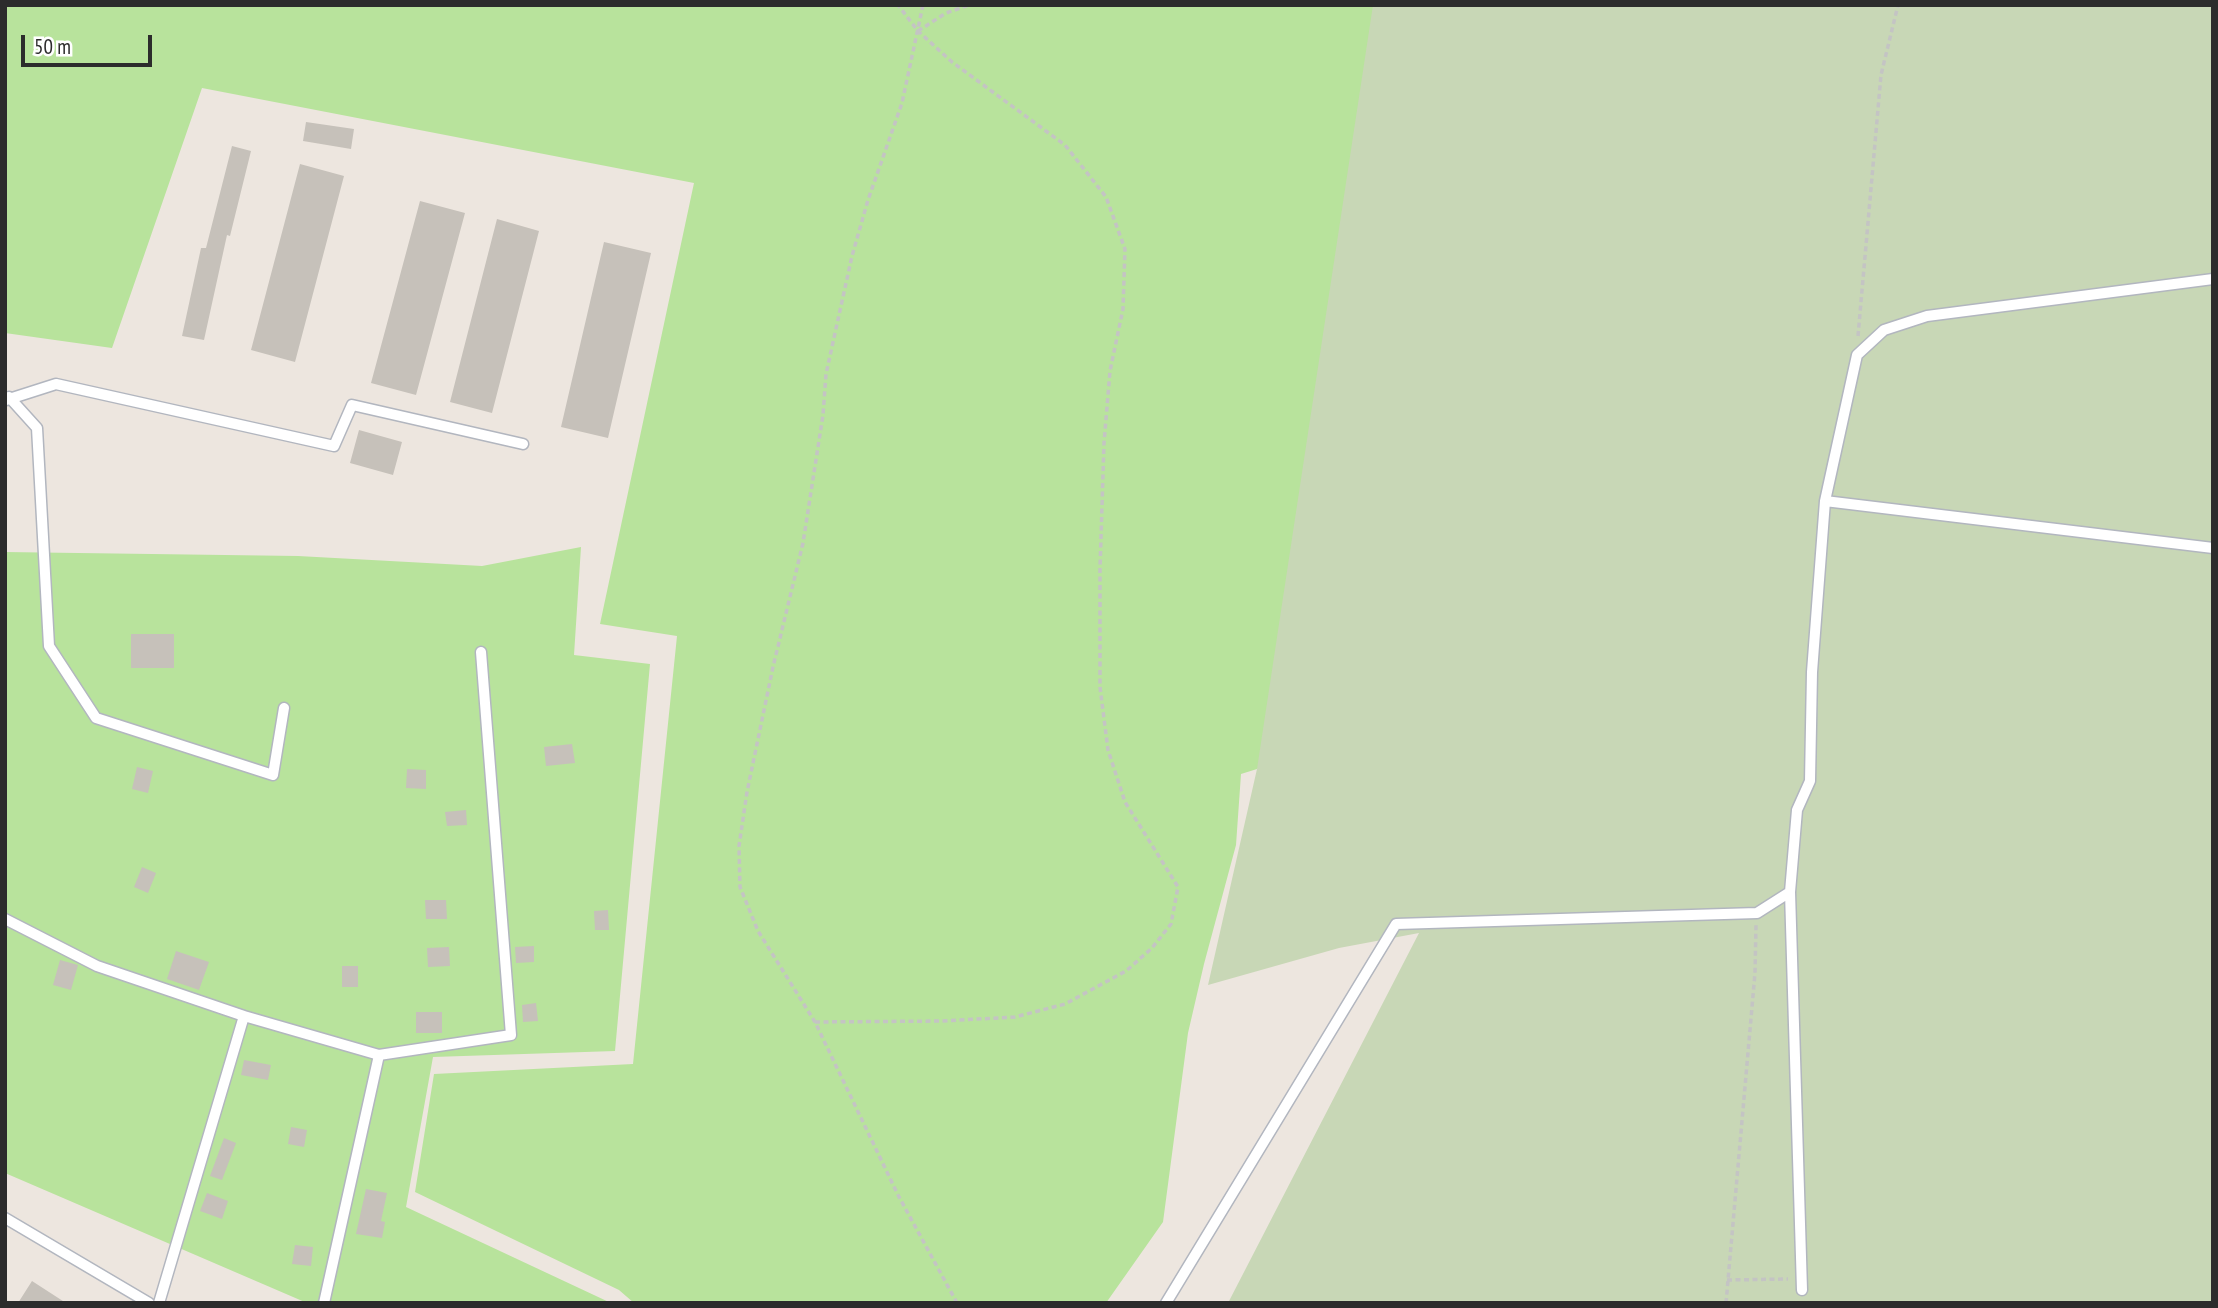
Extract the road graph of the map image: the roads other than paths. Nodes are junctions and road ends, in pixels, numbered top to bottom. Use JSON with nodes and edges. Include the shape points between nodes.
{"nodes":[{"id":1,"x":2213,"y":279,"type":"edge"},
{"id":2,"x":7,"y":399,"type":"edge"},
{"id":3,"x":523,"y":444,"type":"dead end"},
{"id":4,"x":1825,"y":501,"type":"junction"},
{"id":5,"x":2213,"y":548,"type":"edge"},
{"id":6,"x":481,"y":652,"type":"dead end"},
{"id":7,"x":284,"y":708,"type":"dead end"},
{"id":8,"x":1790,"y":892,"type":"junction"},
{"id":9,"x":5,"y":919,"type":"edge"},
{"id":10,"x":244,"y":1016,"type":"junction"},
{"id":11,"x":379,"y":1055,"type":"junction"},
{"id":12,"x":5,"y":1218,"type":"edge"},
{"id":13,"x":1802,"y":1290,"type":"dead end"},
{"id":14,"x":149,"y":1303,"type":"edge"},
{"id":15,"x":159,"y":1303,"type":"edge"},
{"id":16,"x":324,"y":1303,"type":"edge"},
{"id":17,"x":1166,"y":1303,"type":"edge"}],
"edges":[{"from":1,"to":4,"type":"lane","via":[[1927,316],[1884,330],[1857,355]]},
{"from":2,"to":3,"type":"lane","via":[[56,384],[334,446],[352,405]]},
{"from":2,"to":7,"type":"lane","via":[[37,428],[49,646],[96,719],[273,775]]},
{"from":4,"to":5,"type":"lane"},
{"from":4,"to":8,"type":"lane","via":[[1812,672],[1810,781],[1797,810]]},
{"from":6,"to":11,"type":"lane","via":[[511,1035]]},
{"from":8,"to":13,"type":"lane"},
{"from":8,"to":17,"type":"lane","via":[[1757,913],[1396,924]]},
{"from":9,"to":10,"type":"lane","via":[[97,966]]},
{"from":10,"to":11,"type":"lane"},
{"from":10,"to":15,"type":"lane"},
{"from":11,"to":16,"type":"lane"},
{"from":12,"to":14,"type":"lane"}]}
